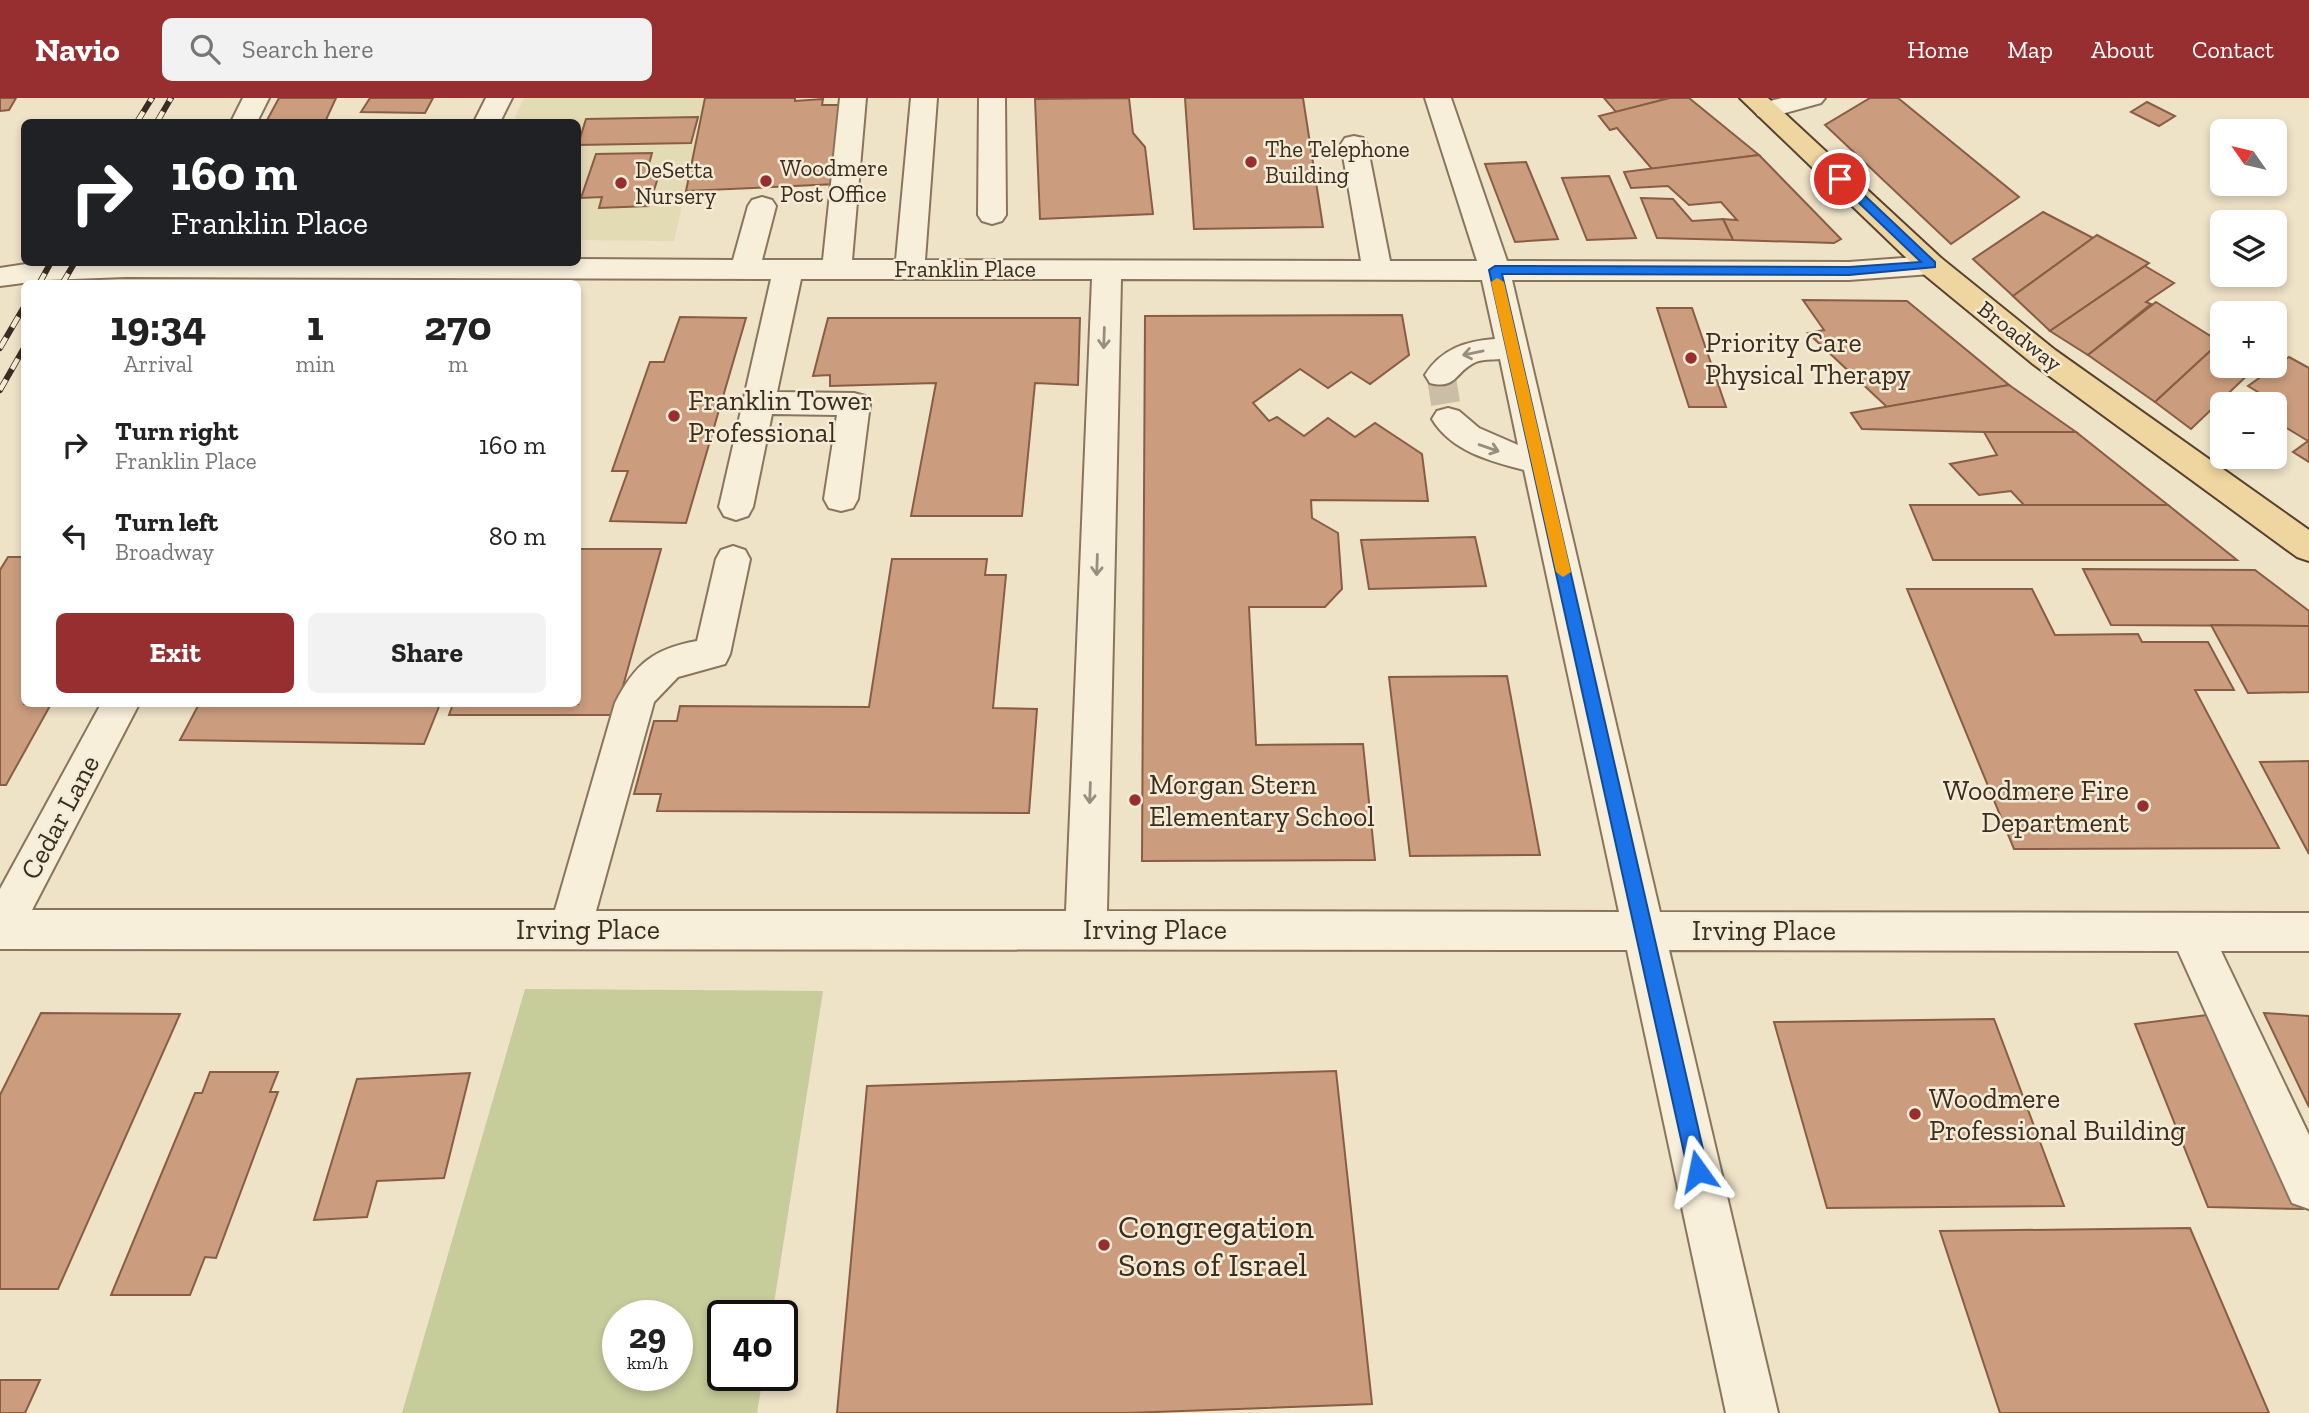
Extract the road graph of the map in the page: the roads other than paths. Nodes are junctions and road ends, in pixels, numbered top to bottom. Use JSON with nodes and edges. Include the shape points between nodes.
{"nodes":[{"id":1,"x":256,"y":98,"type":"edge"},
{"id":2,"x":499,"y":98,"type":"edge"},
{"id":3,"x":853,"y":98,"type":"edge"},
{"id":4,"x":924,"y":98,"type":"edge"},
{"id":5,"x":992,"y":98,"type":"edge"},
{"id":6,"x":1438,"y":98,"type":"edge"},
{"id":7,"x":1812,"y":98,"type":"edge"},
{"id":8,"x":1760,"y":104,"type":"edge"},
{"id":9,"x":246,"y":119,"type":"edge"},
{"id":10,"x":488,"y":119,"type":"edge"},
{"id":11,"x":1354,"y":145,"type":"dead end"},
{"id":12,"x":762,"y":206,"type":"dead end"},
{"id":13,"x":992,"y":215,"type":"dead end"},
{"id":14,"x":1931,"y":265,"type":"junction"},
{"id":15,"x":151,"y":266,"type":"edge"},
{"id":16,"x":188,"y":266,"type":"edge"},
{"id":17,"x":414,"y":266,"type":"edge"},
{"id":18,"x":502,"y":266,"type":"edge"},
{"id":19,"x":745,"y":269,"type":"junction"},
{"id":20,"x":788,"y":269,"type":"junction"},
{"id":21,"x":837,"y":269,"type":"junction"},
{"id":22,"x":910,"y":269,"type":"junction"},
{"id":23,"x":1107,"y":270,"type":"junction"},
{"id":24,"x":1377,"y":270,"type":"junction"},
{"id":25,"x":1495,"y":270,"type":"junction"},
{"id":26,"x":348,"y":276,"type":"edge"},
{"id":27,"x":3,"y":282,"type":"edge"},
{"id":28,"x":1512,"y":348,"type":"junction"},
{"id":29,"x":1441,"y":375,"type":"dead end"},
{"id":30,"x":758,"y":403,"type":"junction"},
{"id":31,"x":1448,"y":419,"type":"tunnel mouth"},
{"id":32,"x":1539,"y":463,"type":"junction"},
{"id":33,"x":841,"y":499,"type":"dead end"},
{"id":34,"x":736,"y":507,"type":"dead end"},
{"id":35,"x":2309,"y":548,"type":"edge"},
{"id":36,"x":733,"y":559,"type":"dead end"},
{"id":37,"x":118,"y":707,"type":"edge"},
{"id":38,"x":0,"y":929,"type":"edge"},
{"id":39,"x":570,"y":929,"type":"junction"},
{"id":40,"x":1086,"y":929,"type":"junction"},
{"id":41,"x":1644,"y":930,"type":"junction"},
{"id":42,"x":2190,"y":932,"type":"junction"},
{"id":43,"x":2309,"y":932,"type":"edge"},
{"id":44,"x":2309,"y":1186,"type":"edge"},
{"id":45,"x":1752,"y":1413,"type":"edge"}],
"edges":[{"from":1,"to":9,"type":"street"},
{"from":2,"to":10,"type":"street"},
{"from":3,"to":21,"type":"street"},
{"from":4,"to":22,"type":"street"},
{"from":5,"to":13,"type":"street"},
{"from":6,"to":25,"type":"street"},
{"from":7,"to":8,"type":"street"},
{"from":8,"to":14,"type":"main road","name":"Broadway"},
{"from":11,"to":24,"type":"street"},
{"from":12,"to":19,"type":"street"},
{"from":14,"to":25,"type":"street","name":"Franklin Place","via":[[1849,271]]},
{"from":14,"to":35,"type":"main road","name":"Broadway","via":[[2044,357]]},
{"from":15,"to":27,"type":"street","name":"Franklin Place","via":[[46,271]]},
{"from":16,"to":26,"type":"street","name":"Franklin Place"},
{"from":17,"to":26,"type":"street","name":"Franklin Place"},
{"from":18,"to":19,"type":"street","name":"Franklin Place"},
{"from":19,"to":20,"type":"street","name":"Franklin Place"},
{"from":20,"to":21,"type":"street","name":"Franklin Place"},
{"from":20,"to":30,"type":"street"},
{"from":21,"to":22,"type":"street","name":"Franklin Place"},
{"from":22,"to":23,"type":"street","name":"Franklin Place"},
{"from":23,"to":24,"type":"street","name":"Franklin Place"},
{"from":23,"to":40,"type":"street","one_way":true},
{"from":24,"to":25,"type":"street","name":"Franklin Place"},
{"from":25,"to":28,"type":"street"},
{"from":28,"to":29,"type":"street","one_way":true,"via":[[1468,353],[1454,359]]},
{"from":28,"to":32,"type":"street"},
{"from":30,"to":33,"type":"street","via":[[853,404]]},
{"from":30,"to":34,"type":"street"},
{"from":31,"to":32,"type":"street","one_way":true,"via":[[1461,435],[1482,446]]},
{"from":32,"to":41,"type":"street"},
{"from":36,"to":39,"type":"street","via":[[712,654],[666,664],[642,685],[634,703]]},
{"from":37,"to":38,"type":"street","name":"Cedar Lane"},
{"from":38,"to":39,"type":"street","name":"Irving Place"},
{"from":39,"to":40,"type":"street","name":"Irving Place"},
{"from":40,"to":41,"type":"street","name":"Irving Place"},
{"from":41,"to":42,"type":"street","name":"Irving Place"},
{"from":41,"to":45,"type":"street"},
{"from":42,"to":43,"type":"street","name":"Irving Place"},
{"from":42,"to":44,"type":"street"}]}
